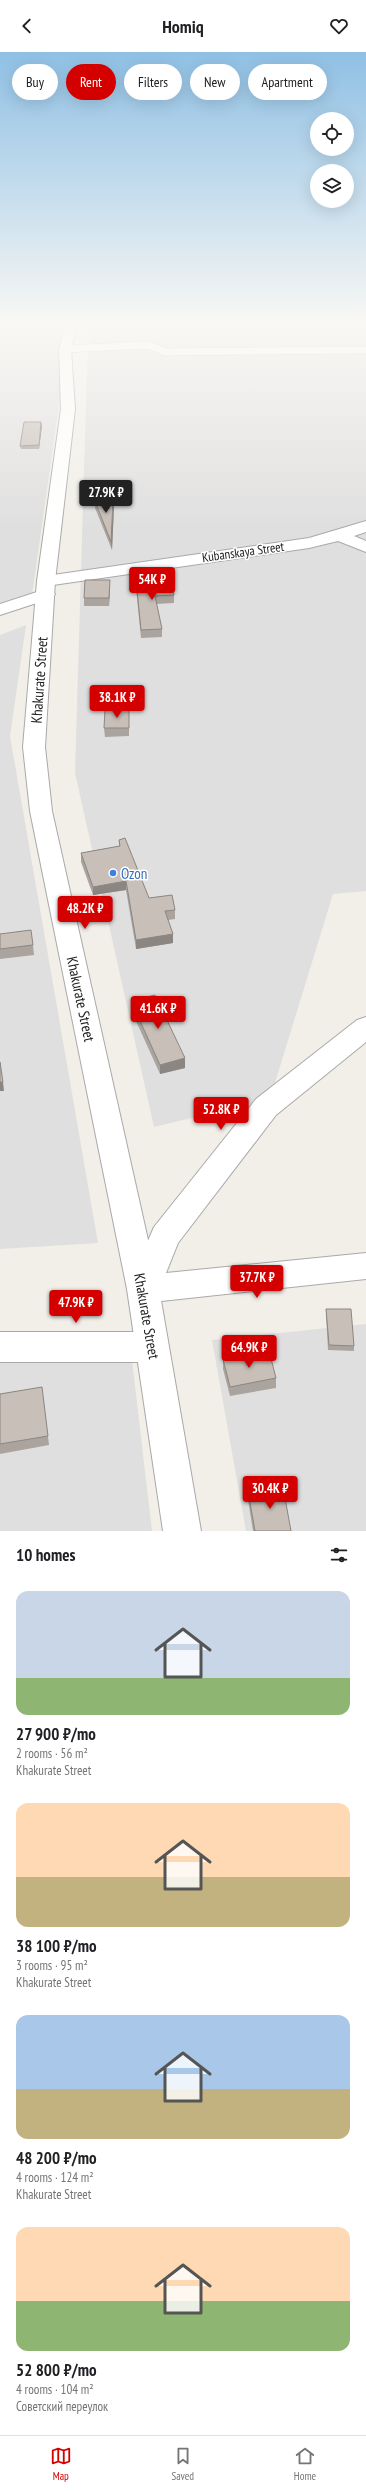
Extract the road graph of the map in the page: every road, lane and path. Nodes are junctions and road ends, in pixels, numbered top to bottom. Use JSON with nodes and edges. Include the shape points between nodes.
{"nodes":[{"id":1,"x":67,"y":390,"type":"edge"},
{"id":2,"x":366,"y":526,"type":"edge"},
{"id":3,"x":339,"y":536,"type":"junction"},
{"id":4,"x":366,"y":547,"type":"edge"},
{"id":5,"x":46,"y":588,"type":"junction"},
{"id":6,"x":0,"y":610,"type":"edge"},
{"id":7,"x":366,"y":1027,"type":"edge"},
{"id":8,"x":366,"y":1266,"type":"edge"},
{"id":9,"x":144,"y":1289,"type":"junction"},
{"id":10,"x":0,"y":1347,"type":"edge"},
{"id":11,"x":152,"y":1347,"type":"junction"},
{"id":12,"x":182,"y":1531,"type":"edge"}],
"edges":[{"from":1,"to":5,"type":"street","name":"Khakurate Street","via":[[68,409]]},
{"from":2,"to":3,"type":"street","name":"Kubanskaya Street"},
{"from":3,"to":4,"type":"street"},
{"from":3,"to":5,"type":"street","name":"Kubanskaya Street"},
{"from":5,"to":6,"type":"street","name":"Kubanskaya Street"},
{"from":5,"to":9,"type":"street","name":"Khakurate Street","via":[[34,747],[41,812]]},
{"from":7,"to":9,"type":"street","via":[[266,1107],[165,1236]]},
{"from":8,"to":9,"type":"street"},
{"from":9,"to":11,"type":"street","name":"Khakurate Street"},
{"from":10,"to":11,"type":"street"},
{"from":11,"to":12,"type":"street","name":"Khakurate Street"}]}
